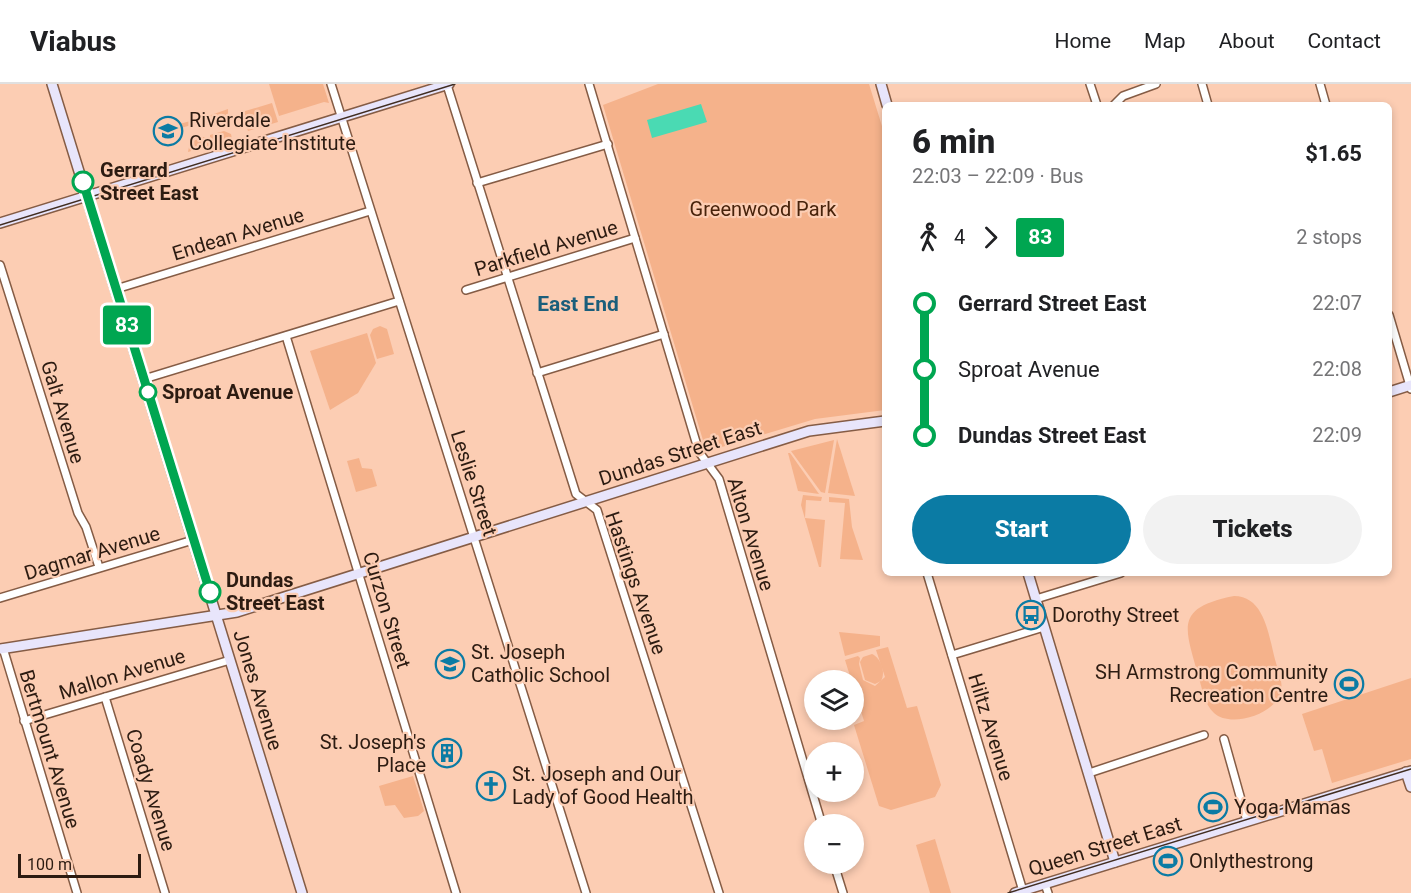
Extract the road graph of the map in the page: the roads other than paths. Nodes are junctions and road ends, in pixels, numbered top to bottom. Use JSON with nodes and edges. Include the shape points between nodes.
{"nodes":[{"id":1,"x":52,"y":84,"type":"edge"},
{"id":2,"x":331,"y":84,"type":"edge"},
{"id":3,"x":448,"y":84,"type":"edge"},
{"id":4,"x":589,"y":84,"type":"edge"},
{"id":5,"x":880,"y":84,"type":"edge"},
{"id":6,"x":1090,"y":84,"type":"edge"},
{"id":7,"x":1156,"y":84,"type":"edge"},
{"id":8,"x":1202,"y":84,"type":"edge"},
{"id":9,"x":1320,"y":84,"type":"edge"},
{"id":10,"x":886,"y":102,"type":"edge"},
{"id":11,"x":1096,"y":102,"type":"edge"},
{"id":12,"x":1117,"y":102,"type":"edge"},
{"id":13,"x":1207,"y":102,"type":"edge"},
{"id":14,"x":1325,"y":102,"type":"edge"},
{"id":15,"x":341,"y":116,"type":"junction"},
{"id":16,"x":608,"y":144,"type":"junction"},
{"id":17,"x":477,"y":183,"type":"junction"},
{"id":18,"x":87,"y":195,"type":"junction"},
{"id":19,"x":370,"y":211,"type":"junction"},
{"id":20,"x":0,"y":223,"type":"edge"},
{"id":21,"x":634,"y":238,"type":"junction"},
{"id":22,"x":0,"y":265,"type":"edge"},
{"id":23,"x":507,"y":277,"type":"junction"},
{"id":24,"x":116,"y":290,"type":"junction"},
{"id":25,"x":466,"y":290,"type":"dead end"},
{"id":26,"x":399,"y":301,"type":"junction"},
{"id":27,"x":1392,"y":325,"type":"edge"},
{"id":28,"x":664,"y":334,"type":"junction"},
{"id":29,"x":286,"y":336,"type":"junction"},
{"id":30,"x":537,"y":373,"type":"junction"},
{"id":31,"x":144,"y":379,"type":"junction"},
{"id":32,"x":1411,"y":386,"type":"edge"},
{"id":33,"x":1392,"y":391,"type":"edge"},
{"id":34,"x":882,"y":424,"type":"edge"},
{"id":35,"x":708,"y":464,"type":"junction"},
{"id":36,"x":586,"y":502,"type":"junction"},
{"id":37,"x":474,"y":539,"type":"junction"},
{"id":38,"x":193,"y":540,"type":"junction"},
{"id":39,"x":99,"y":567,"type":"junction"},
{"id":40,"x":360,"y":574,"type":"junction"},
{"id":41,"x":928,"y":576,"type":"edge"},
{"id":42,"x":1029,"y":576,"type":"edge"},
{"id":43,"x":1111,"y":576,"type":"edge"},
{"id":44,"x":0,"y":598,"type":"edge"},
{"id":45,"x":1036,"y":599,"type":"junction"},
{"id":46,"x":217,"y":616,"type":"junction"},
{"id":47,"x":1044,"y":627,"type":"junction"},
{"id":48,"x":1,"y":649,"type":"edge"},
{"id":49,"x":952,"y":655,"type":"junction"},
{"id":50,"x":230,"y":660,"type":"junction"},
{"id":51,"x":105,"y":697,"type":"junction"},
{"id":52,"x":24,"y":721,"type":"junction"},
{"id":53,"x":1204,"y":735,"type":"dead end"},
{"id":54,"x":1224,"y":739,"type":"dead end"},
{"id":55,"x":1409,"y":771,"type":"edge"},
{"id":56,"x":1089,"y":773,"type":"junction"},
{"id":57,"x":1411,"y":787,"type":"edge"},
{"id":58,"x":819,"y":814,"type":"edge"},
{"id":59,"x":1247,"y":821,"type":"junction"},
{"id":60,"x":1115,"y":862,"type":"junction"},
{"id":61,"x":837,"y":874,"type":"edge"},
{"id":62,"x":1047,"y":888,"type":"edge"},
{"id":63,"x":1019,"y":892,"type":"edge"},
{"id":64,"x":77,"y":893,"type":"edge"},
{"id":65,"x":165,"y":893,"type":"edge"},
{"id":66,"x":302,"y":893,"type":"edge"},
{"id":67,"x":456,"y":893,"type":"edge"},
{"id":68,"x":586,"y":893,"type":"edge"},
{"id":69,"x":719,"y":893,"type":"edge"},
{"id":70,"x":843,"y":893,"type":"edge"}],
"edges":[{"from":1,"to":18,"type":"street","name":"Jones Avenue"},
{"from":2,"to":15,"type":"street","name":"Leslie Street"},
{"from":3,"to":15,"type":"street"},
{"from":3,"to":17,"type":"street","name":"Hastings Avenue"},
{"from":4,"to":16,"type":"street","name":"Alton Avenue"},
{"from":5,"to":10,"type":"street"},
{"from":6,"to":11,"type":"street"},
{"from":7,"to":12,"type":"street"},
{"from":8,"to":13,"type":"street"},
{"from":9,"to":14,"type":"street"},
{"from":15,"to":18,"type":"street"},
{"from":15,"to":19,"type":"street","name":"Leslie Street"},
{"from":16,"to":17,"type":"street"},
{"from":16,"to":21,"type":"street","name":"Alton Avenue"},
{"from":17,"to":23,"type":"street","name":"Hastings Avenue"},
{"from":18,"to":20,"type":"street"},
{"from":18,"to":24,"type":"street","name":"Jones Avenue"},
{"from":19,"to":24,"type":"street","name":"Endean Avenue"},
{"from":19,"to":26,"type":"street","name":"Leslie Street"},
{"from":21,"to":23,"type":"street","name":"Parkfield Avenue"},
{"from":21,"to":28,"type":"street","name":"Alton Avenue"},
{"from":22,"to":39,"type":"street","name":"Galt Avenue","via":[[78,513]]},
{"from":23,"to":25,"type":"street","name":"Parkfield Avenue"},
{"from":23,"to":30,"type":"street","name":"Hastings Avenue"},
{"from":24,"to":31,"type":"street","name":"Jones Avenue"},
{"from":26,"to":29,"type":"street"},
{"from":26,"to":37,"type":"street","name":"Leslie Street"},
{"from":27,"to":32,"type":"street"},
{"from":28,"to":30,"type":"street"},
{"from":28,"to":35,"type":"street","name":"Alton Avenue","via":[[699,452]]},
{"from":29,"to":31,"type":"street"},
{"from":29,"to":40,"type":"street","name":"Curzon Street"},
{"from":30,"to":36,"type":"street","name":"Hastings Avenue","via":[[576,495]]},
{"from":31,"to":38,"type":"street","name":"Jones Avenue"},
{"from":32,"to":33,"type":"street"},
{"from":34,"to":35,"type":"street","name":"Dundas Street East","via":[[809,431]]},
{"from":35,"to":36,"type":"street","name":"Dundas Street East"},
{"from":35,"to":58,"type":"street","name":"Alton Avenue","via":[[719,479]]},
{"from":36,"to":37,"type":"street","name":"Dundas Street East"},
{"from":36,"to":69,"type":"street","name":"Hastings Avenue","via":[[597,510]]},
{"from":37,"to":40,"type":"street","name":"Dundas Street East"},
{"from":37,"to":68,"type":"street","name":"Leslie Street"},
{"from":38,"to":39,"type":"street","name":"Dagmar Avenue"},
{"from":38,"to":46,"type":"street","name":"Jones Avenue"},
{"from":39,"to":44,"type":"street","name":"Dagmar Avenue"},
{"from":40,"to":46,"type":"street","name":"Dundas Street East"},
{"from":40,"to":67,"type":"street","name":"Curzon Street"},
{"from":41,"to":49,"type":"street","name":"Hiltz Avenue"},
{"from":42,"to":45,"type":"street"},
{"from":43,"to":45,"type":"street"},
{"from":45,"to":47,"type":"street"},
{"from":46,"to":48,"type":"street","name":"Dundas Street East"},
{"from":46,"to":50,"type":"street","name":"Jones Avenue"},
{"from":47,"to":49,"type":"street"},
{"from":47,"to":56,"type":"street"},
{"from":48,"to":52,"type":"street","name":"Bertmount Avenue"},
{"from":49,"to":63,"type":"street","name":"Hiltz Avenue"},
{"from":50,"to":51,"type":"street","name":"Mallon Avenue"},
{"from":50,"to":66,"type":"street","name":"Jones Avenue"},
{"from":51,"to":52,"type":"street","name":"Mallon Avenue"},
{"from":51,"to":65,"type":"street","name":"Coady Avenue"},
{"from":52,"to":64,"type":"street","name":"Bertmount Avenue"},
{"from":53,"to":56,"type":"street"},
{"from":54,"to":59,"type":"street"},
{"from":55,"to":57,"type":"street"},
{"from":55,"to":59,"type":"street","name":"Queen Street East"},
{"from":56,"to":60,"type":"street"},
{"from":59,"to":60,"type":"street","name":"Queen Street East"},
{"from":60,"to":62,"type":"street","name":"Queen Street East"},
{"from":61,"to":70,"type":"street"},
{"from":62,"to":63,"type":"street","name":"Queen Street East"}]}
